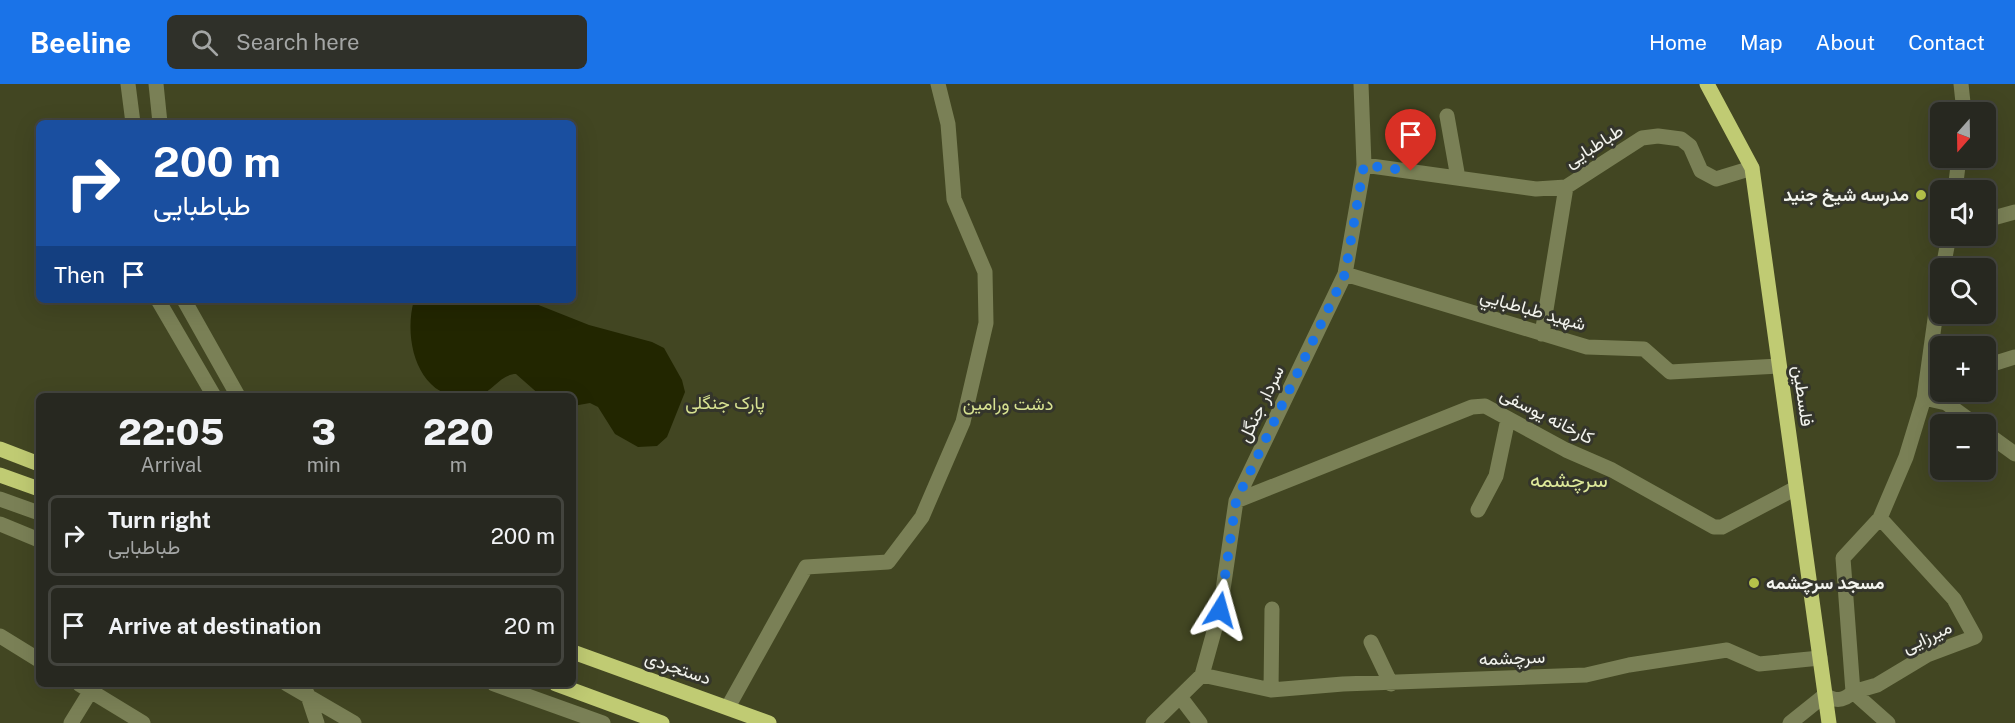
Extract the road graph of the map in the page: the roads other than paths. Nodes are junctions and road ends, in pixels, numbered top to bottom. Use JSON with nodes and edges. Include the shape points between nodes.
{"nodes":[{"id":1,"x":128,"y":84,"type":"edge"},
{"id":2,"x":156,"y":84,"type":"edge"},
{"id":3,"x":938,"y":84,"type":"edge"},
{"id":4,"x":1361,"y":84,"type":"edge"},
{"id":5,"x":1707,"y":84,"type":"edge"},
{"id":6,"x":1962,"y":84,"type":"edge"},
{"id":7,"x":1964,"y":102,"type":"edge"},
{"id":8,"x":1447,"y":116,"type":"dead end"},
{"id":9,"x":133,"y":120,"type":"edge"},
{"id":10,"x":160,"y":120,"type":"edge"},
{"id":11,"x":1364,"y":165,"type":"junction"},
{"id":12,"x":1752,"y":168,"type":"junction"},
{"id":13,"x":1458,"y":178,"type":"junction"},
{"id":14,"x":1566,"y":187,"type":"junction"},
{"id":15,"x":2015,"y":212,"type":"edge"},
{"id":16,"x":1996,"y":217,"type":"edge"},
{"id":17,"x":1345,"y":274,"type":"junction"},
{"id":18,"x":160,"y":303,"type":"edge"},
{"id":19,"x":186,"y":303,"type":"edge"},
{"id":20,"x":1934,"y":324,"type":"edge"},
{"id":21,"x":1542,"y":334,"type":"junction"},
{"id":22,"x":2015,"y":357,"type":"edge"},
{"id":23,"x":1996,"y":363,"type":"edge"},
{"id":24,"x":1779,"y":366,"type":"junction"},
{"id":25,"x":212,"y":393,"type":"edge"},
{"id":26,"x":236,"y":393,"type":"edge"},
{"id":27,"x":1924,"y":398,"type":"junction"},
{"id":28,"x":1930,"y":398,"type":"edge"},
{"id":29,"x":1955,"y":402,"type":"edge"},
{"id":30,"x":1966,"y":414,"type":"edge"},
{"id":31,"x":1508,"y":419,"type":"junction"},
{"id":32,"x":1996,"y":440,"type":"edge"},
{"id":33,"x":0,"y":449,"type":"edge"},
{"id":34,"x":2015,"y":454,"type":"edge"},
{"id":35,"x":36,"y":463,"type":"edge"},
{"id":36,"x":0,"y":475,"type":"edge"},
{"id":37,"x":36,"y":488,"type":"edge"},
{"id":38,"x":1796,"y":488,"type":"junction"},
{"id":39,"x":0,"y":499,"type":"edge"},
{"id":40,"x":1236,"y":501,"type":"junction"},
{"id":41,"x":1478,"y":510,"type":"dead end"},
{"id":42,"x":36,"y":512,"type":"edge"},
{"id":43,"x":1880,"y":518,"type":"junction"},
{"id":44,"x":0,"y":524,"type":"edge"},
{"id":45,"x":36,"y":539,"type":"edge"},
{"id":46,"x":1272,"y":609,"type":"dead end"},
{"id":47,"x":0,"y":636,"type":"edge"},
{"id":48,"x":1371,"y":642,"type":"dead end"},
{"id":49,"x":576,"y":653,"type":"edge"},
{"id":50,"x":36,"y":658,"type":"edge"},
{"id":51,"x":1820,"y":658,"type":"junction"},
{"id":52,"x":1202,"y":675,"type":"junction"},
{"id":53,"x":1391,"y":684,"type":"junction"},
{"id":54,"x":88,"y":687,"type":"edge"},
{"id":55,"x":89,"y":687,"type":"edge"},
{"id":56,"x":502,"y":687,"type":"edge"},
{"id":57,"x":564,"y":687,"type":"edge"},
{"id":58,"x":307,"y":690,"type":"edge"},
{"id":59,"x":1271,"y":690,"type":"junction"},
{"id":60,"x":1853,"y":692,"type":"junction"},
{"id":61,"x":1181,"y":698,"type":"junction"},
{"id":62,"x":728,"y":707,"type":"junction"},
{"id":63,"x":1825,"y":713,"type":"edge"},
{"id":64,"x":71,"y":723,"type":"edge"},
{"id":65,"x":143,"y":723,"type":"edge"},
{"id":66,"x":317,"y":723,"type":"edge"},
{"id":67,"x":354,"y":723,"type":"edge"},
{"id":68,"x":603,"y":723,"type":"edge"},
{"id":69,"x":662,"y":723,"type":"edge"},
{"id":70,"x":769,"y":723,"type":"edge"},
{"id":71,"x":1153,"y":723,"type":"edge"},
{"id":72,"x":1200,"y":723,"type":"edge"},
{"id":73,"x":1791,"y":723,"type":"edge"},
{"id":74,"x":1888,"y":723,"type":"edge"}],
"edges":[{"from":1,"to":9,"type":"street"},
{"from":2,"to":10,"type":"street"},
{"from":3,"to":62,"type":"street","via":[[948,124],[954,199],[985,272],[986,323],[963,422],[922,518],[888,562],[806,567]]},
{"from":4,"to":11,"type":"street","name":"سردار جنگل"},
{"from":5,"to":12,"type":"main road","name":"فلسطین"},
{"from":6,"to":7,"type":"street"},
{"from":8,"to":13,"type":"street"},
{"from":11,"to":13,"type":"street","name":"طباطبایی"},
{"from":11,"to":17,"type":"street","name":"سردار جنگل"},
{"from":12,"to":14,"type":"street","name":"طباطبایی","via":[[1716,179],[1701,171],[1690,146],[1682,139],[1658,136],[1642,138]]},
{"from":12,"to":24,"type":"main road","name":"فلسطین"},
{"from":13,"to":14,"type":"street","name":"طباطبایی","via":[[1536,189]]},
{"from":14,"to":21,"type":"street"},
{"from":15,"to":16,"type":"street"},
{"from":17,"to":21,"type":"street","name":"شهيد طباطبايي"},
{"from":17,"to":40,"type":"street","name":"سردار جنگل"},
{"from":18,"to":25,"type":"street"},
{"from":19,"to":26,"type":"street"},
{"from":20,"to":27,"type":"street"},
{"from":21,"to":24,"type":"street","name":"شهيد طباطبايي","via":[[1587,347],[1644,349],[1670,372]]},
{"from":22,"to":23,"type":"street"},
{"from":24,"to":38,"type":"main road","name":"فلسطین"},
{"from":27,"to":28,"type":"street"},
{"from":27,"to":43,"type":"street","via":[[1906,457]]},
{"from":29,"to":30,"type":"street"},
{"from":31,"to":38,"type":"street","name":"کارخانه یوسفی","via":[[1714,526],[1722,527]]},
{"from":31,"to":40,"type":"street","name":"کارخانه یوسفی","via":[[1485,406],[1472,407]]},
{"from":31,"to":41,"type":"street","via":[[1496,476]]},
{"from":32,"to":34,"type":"street"},
{"from":33,"to":35,"type":"main road"},
{"from":36,"to":37,"type":"main road"},
{"from":38,"to":51,"type":"main road","name":"فلسطین"},
{"from":39,"to":42,"type":"street"},
{"from":40,"to":52,"type":"street","name":"سردار جنگل","via":[[1220,610]]},
{"from":43,"to":60,"type":"street","via":[[1843,558]]},
{"from":43,"to":60,"type":"street","name":"میرزایی","via":[[1954,599],[1975,637],[1927,655],[1877,685]]},
{"from":44,"to":45,"type":"street"},
{"from":46,"to":59,"type":"street"},
{"from":47,"to":50,"type":"street"},
{"from":48,"to":53,"type":"street"},
{"from":49,"to":62,"type":"main road","name":"دستجردی"},
{"from":51,"to":53,"type":"street","name":"سرچشمه","via":[[1760,664],[1727,650],[1586,675]]},
{"from":51,"to":63,"type":"main road","name":"فلسطین"},
{"from":52,"to":59,"type":"street","name":"سرچشمه"},
{"from":52,"to":61,"type":"street","name":"سردار جنگل"},
{"from":53,"to":59,"type":"street","name":"سرچشمه"},
{"from":54,"to":64,"type":"street"},
{"from":55,"to":65,"type":"street"},
{"from":56,"to":68,"type":"street"},
{"from":57,"to":69,"type":"main road"},
{"from":58,"to":66,"type":"street"},
{"from":58,"to":67,"type":"street"},
{"from":60,"to":63,"type":"street"},
{"from":60,"to":74,"type":"street"},
{"from":61,"to":71,"type":"street","name":"سردار جنگل"},
{"from":61,"to":72,"type":"street"},
{"from":62,"to":70,"type":"main road","name":"دستجردی"},
{"from":63,"to":73,"type":"street"}]}
